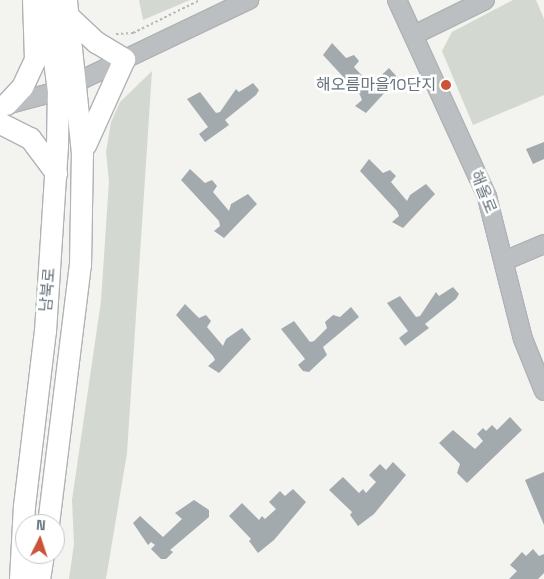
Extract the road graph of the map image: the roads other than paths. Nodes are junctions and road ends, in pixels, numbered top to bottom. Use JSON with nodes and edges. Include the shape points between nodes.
{"nodes":[{"id":1,"x":33,"y":0,"type":"edge"},
{"id":2,"x":46,"y":0,"type":"edge"},
{"id":3,"x":249,"y":0,"type":"edge"},
{"id":4,"x":398,"y":0,"type":"edge"},
{"id":5,"x":485,"y":0,"type":"edge"},
{"id":6,"x":67,"y":8,"type":"edge"},
{"id":7,"x":414,"y":35,"type":"junction"},
{"id":8,"x":124,"y":59,"type":"junction"},
{"id":9,"x":77,"y":82,"type":"junction"},
{"id":10,"x":58,"y":91,"type":"junction"},
{"id":11,"x":2,"y":112,"type":"edge"},
{"id":12,"x":82,"y":153,"type":"junction"},
{"id":13,"x":56,"y":173,"type":"junction"},
{"id":14,"x":544,"y":244,"type":"edge"},
{"id":15,"x":504,"y":261,"type":"junction"},
{"id":16,"x":544,"y":392,"type":"edge"},
{"id":17,"x":24,"y":506,"type":"junction"},
{"id":18,"x":50,"y":514,"type":"edge"},
{"id":19,"x":41,"y":564,"type":"edge"},
{"id":20,"x":48,"y":564,"type":"edge"},
{"id":21,"x":10,"y":579,"type":"edge"},
{"id":22,"x":20,"y":579,"type":"edge"},
{"id":23,"x":39,"y":579,"type":"edge"},
{"id":24,"x":48,"y":579,"type":"edge"}],
"edges":[{"from":1,"to":11,"type":"main road","via":[[35,59],[22,86]]},
{"from":2,"to":10,"type":"main road","name":"남북로"},
{"from":3,"to":8,"type":"street"},
{"from":4,"to":7,"type":"street","name":"해올로"},
{"from":5,"to":7,"type":"street"},
{"from":6,"to":8,"type":"main road","via":[[96,42]]},
{"from":6,"to":9,"type":"main road","name":"남북로"},
{"from":7,"to":15,"type":"street","name":"해올로","via":[[487,197]]},
{"from":8,"to":9,"type":"street"},
{"from":8,"to":12,"type":"main road","via":[[102,101]]},
{"from":9,"to":10,"type":"street"},
{"from":9,"to":12,"type":"main road","name":"남북로"},
{"from":10,"to":11,"type":"street"},
{"from":10,"to":13,"type":"main road","name":"남북로"},
{"from":11,"to":13,"type":"main road","via":[[30,138]]},
{"from":12,"to":18,"type":"main road","name":"남북로","via":[[74,331]]},
{"from":13,"to":17,"type":"main road","name":"남북로","via":[[45,331]]},
{"from":14,"to":15,"type":"street"},
{"from":15,"to":16,"type":"street","name":"해올로","via":[[523,339]]},
{"from":17,"to":21,"type":"main road"},
{"from":17,"to":22,"type":"main road","name":"남북로"},
{"from":19,"to":23,"type":"main road"},
{"from":20,"to":24,"type":"main road"}]}
